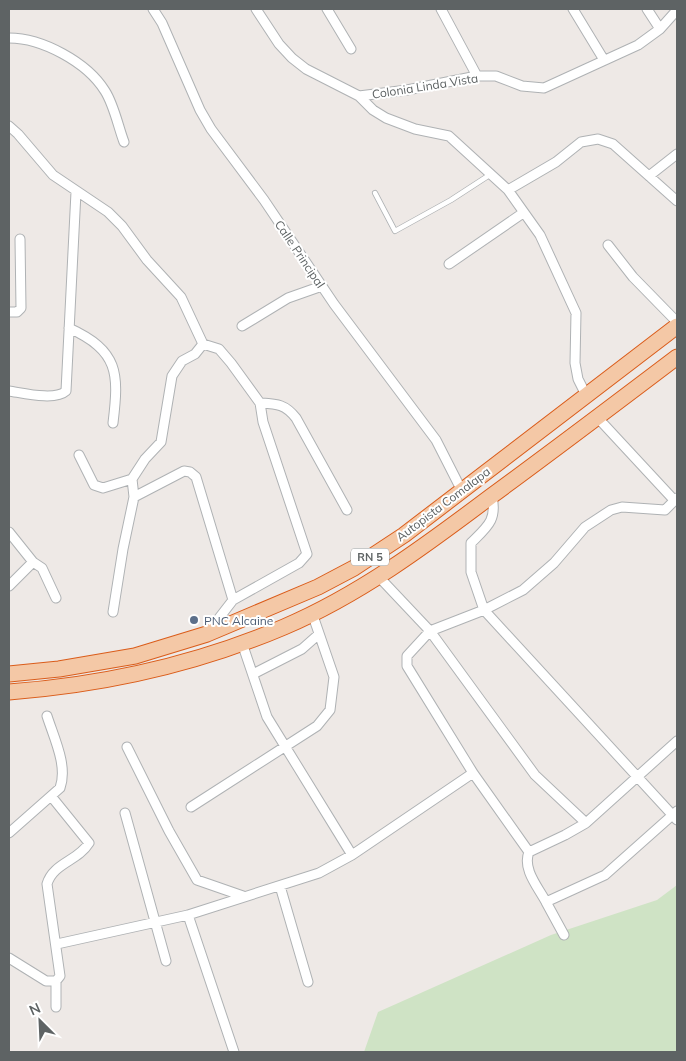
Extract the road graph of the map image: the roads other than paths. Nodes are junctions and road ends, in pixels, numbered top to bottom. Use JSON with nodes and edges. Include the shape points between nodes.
{"nodes":[{"id":1,"x":153,"y":9,"type":"edge"},
{"id":2,"x":256,"y":9,"type":"edge"},
{"id":3,"x":327,"y":9,"type":"edge"},
{"id":4,"x":441,"y":9,"type":"edge"},
{"id":5,"x":573,"y":9,"type":"edge"},
{"id":6,"x":647,"y":9,"type":"edge"},
{"id":7,"x":677,"y":10,"type":"edge"},
{"id":8,"x":660,"y":29,"type":"junction"},
{"id":9,"x":9,"y":38,"type":"edge"},
{"id":10,"x":351,"y":49,"type":"dead end"},
{"id":11,"x":604,"y":60,"type":"junction"},
{"id":12,"x":477,"y":76,"type":"junction"},
{"id":13,"x":359,"y":96,"type":"junction"},
{"id":14,"x":9,"y":126,"type":"edge"},
{"id":15,"x":124,"y":142,"type":"dead end"},
{"id":16,"x":677,"y":154,"type":"edge"},
{"id":17,"x":491,"y":174,"type":"junction"},
{"id":18,"x":649,"y":176,"type":"junction"},
{"id":19,"x":508,"y":190,"type":"junction"},
{"id":20,"x":76,"y":192,"type":"junction"},
{"id":21,"x":375,"y":193,"type":"dead end"},
{"id":22,"x":677,"y":202,"type":"edge"},
{"id":23,"x":523,"y":213,"type":"junction"},
{"id":24,"x":20,"y":239,"type":"dead end"},
{"id":25,"x":608,"y":245,"type":"dead end"},
{"id":26,"x":449,"y":264,"type":"dead end"},
{"id":27,"x":322,"y":286,"type":"junction"},
{"id":28,"x":9,"y":312,"type":"edge"},
{"id":29,"x":677,"y":322,"type":"edge"},
{"id":30,"x":242,"y":326,"type":"dead end"},
{"id":31,"x":677,"y":326,"type":"edge"},
{"id":32,"x":69,"y":328,"type":"junction"},
{"id":33,"x":204,"y":344,"type":"junction"},
{"id":34,"x":677,"y":357,"type":"edge"},
{"id":35,"x":9,"y":391,"type":"edge"},
{"id":36,"x":586,"y":395,"type":"junction"},
{"id":37,"x":260,"y":403,"type":"junction"},
{"id":38,"x":597,"y":417,"type":"junction"},
{"id":39,"x":113,"y":424,"type":"dead end"},
{"id":40,"x":79,"y":455,"type":"dead end"},
{"id":41,"x":132,"y":479,"type":"junction"},
{"id":42,"x":462,"y":491,"type":"junction"},
{"id":43,"x":492,"y":496,"type":"junction"},
{"id":44,"x":134,"y":497,"type":"junction"},
{"id":45,"x":676,"y":499,"type":"edge"},
{"id":46,"x":347,"y":510,"type":"dead end"},
{"id":47,"x":9,"y":532,"type":"edge"},
{"id":48,"x":33,"y":562,"type":"junction"},
{"id":49,"x":379,"y":577,"type":"junction"},
{"id":50,"x":9,"y":586,"type":"edge"},
{"id":51,"x":56,"y":598,"type":"dead end"},
{"id":52,"x":232,"y":600,"type":"junction"},
{"id":53,"x":484,"y":610,"type":"junction"},
{"id":54,"x":114,"y":612,"type":"dead end"},
{"id":55,"x":312,"y":613,"type":"junction"},
{"id":56,"x":430,"y":631,"type":"junction"},
{"id":57,"x":207,"y":634,"type":"junction"},
{"id":58,"x":319,"y":634,"type":"junction"},
{"id":59,"x":242,"y":643,"type":"junction"},
{"id":60,"x":9,"y":674,"type":"edge"},
{"id":61,"x":253,"y":674,"type":"junction"},
{"id":62,"x":9,"y":692,"type":"edge"},
{"id":63,"x":47,"y":716,"type":"dead end"},
{"id":64,"x":677,"y":741,"type":"edge"},
{"id":65,"x":286,"y":746,"type":"junction"},
{"id":66,"x":127,"y":747,"type":"dead end"},
{"id":67,"x":473,"y":773,"type":"junction"},
{"id":68,"x":638,"y":775,"type":"junction"},
{"id":69,"x":51,"y":796,"type":"junction"},
{"id":70,"x":191,"y":807,"type":"dead end"},
{"id":71,"x":124,"y":813,"type":"dead end"},
{"id":72,"x":676,"y":815,"type":"edge"},
{"id":73,"x":586,"y":823,"type":"junction"},
{"id":74,"x":9,"y":833,"type":"edge"},
{"id":75,"x":529,"y":852,"type":"junction"},
{"id":76,"x":352,"y":855,"type":"junction"},
{"id":77,"x":280,"y":886,"type":"junction"},
{"id":78,"x":243,"y":896,"type":"junction"},
{"id":79,"x":546,"y":902,"type":"junction"},
{"id":80,"x":188,"y":915,"type":"junction"},
{"id":81,"x":155,"y":924,"type":"junction"},
{"id":82,"x":564,"y":935,"type":"dead end"},
{"id":83,"x":57,"y":944,"type":"junction"},
{"id":84,"x":9,"y":958,"type":"edge"},
{"id":85,"x":166,"y":960,"type":"dead end"},
{"id":86,"x":56,"y":981,"type":"junction"},
{"id":87,"x":308,"y":982,"type":"dead end"},
{"id":88,"x":56,"y":1007,"type":"dead end"},
{"id":89,"x":234,"y":1052,"type":"edge"}],
"edges":[{"from":1,"to":27,"type":"street","name":"Calle Principal","via":[[207,123]]},
{"from":2,"to":13,"type":"street","via":[[292,58],[306,69]]},
{"from":3,"to":10,"type":"street"},
{"from":4,"to":12,"type":"street"},
{"from":5,"to":11,"type":"street"},
{"from":6,"to":8,"type":"street"},
{"from":7,"to":8,"type":"street","name":"Colonia Linda Vista"},
{"from":8,"to":11,"type":"street","name":"Colonia Linda Vista","via":[[638,45]]},
{"from":9,"to":15,"type":"street","via":[[26,38],[60,52],[82,66],[105,91]]},
{"from":11,"to":12,"type":"street","name":"Colonia Linda Vista","via":[[544,88],[522,86],[496,76]]},
{"from":12,"to":13,"type":"street","name":"Colonia Linda Vista"},
{"from":13,"to":17,"type":"street","via":[[386,118],[415,129],[449,136]]},
{"from":14,"to":20,"type":"street","via":[[53,175]]},
{"from":16,"to":18,"type":"street"},
{"from":17,"to":19,"type":"street"},
{"from":17,"to":21,"type":"lane","via":[[395,231]]},
{"from":18,"to":19,"type":"street","via":[[613,144],[598,139],[581,142],[556,162]]},
{"from":18,"to":22,"type":"street"},
{"from":19,"to":23,"type":"street"},
{"from":20,"to":32,"type":"street"},
{"from":20,"to":33,"type":"street","via":[[108,212],[122,226],[181,297]]},
{"from":23,"to":26,"type":"street"},
{"from":23,"to":36,"type":"street","via":[[540,236],[576,313],[575,363]]},
{"from":24,"to":28,"type":"street","via":[[21,308],[17,312]]},
{"from":25,"to":29,"type":"street","via":[[633,277]]},
{"from":27,"to":30,"type":"street","via":[[288,298]]},
{"from":27,"to":42,"type":"street","name":"Calle Principal","via":[[436,440]]},
{"from":31,"to":36,"type":"highway","name":"Autopista Comalapa","number":"RN 5"},
{"from":32,"to":35,"type":"street","via":[[66,391],[60,396]]},
{"from":32,"to":39,"type":"street","via":[[88,336],[111,360],[117,389]]},
{"from":33,"to":37,"type":"street","via":[[219,350]]},
{"from":33,"to":41,"type":"street","via":[[182,361],[172,376],[161,442]]},
{"from":34,"to":38,"type":"highway","name":"Autopista Comalapa","number":"RN 5"},
{"from":36,"to":42,"type":"highway","name":"Autopista Comalapa","number":"RN 5"},
{"from":37,"to":46,"type":"street","via":[[280,404],[292,413]]},
{"from":37,"to":52,"type":"street","via":[[263,422],[307,554],[299,563]]},
{"from":38,"to":43,"type":"highway","name":"Autopista Comalapa","number":"RN 5"},
{"from":38,"to":45,"type":"street"},
{"from":40,"to":41,"type":"street","via":[[94,485],[103,488]]},
{"from":41,"to":44,"type":"street"},
{"from":42,"to":57,"type":"highway","name":"Autopista Comalapa","number":"RN 5","via":[[354,568],[287,602]]},
{"from":43,"to":49,"type":"highway","name":"Autopista Comalapa","number":"RN 5"},
{"from":43,"to":53,"type":"street","via":[[495,511],[492,520],[471,542],[471,572]]},
{"from":44,"to":52,"type":"street","via":[[184,471],[196,477]]},
{"from":44,"to":54,"type":"street","via":[[122,549]]},
{"from":45,"to":53,"type":"street","via":[[665,510],[622,507],[611,510],[585,527],[554,563],[523,590]]},
{"from":47,"to":48,"type":"street"},
{"from":48,"to":50,"type":"street"},
{"from":48,"to":51,"type":"street","via":[[42,568]]},
{"from":49,"to":55,"type":"highway","name":"Autopista Comalapa","number":"RN 5"},
{"from":49,"to":56,"type":"street"},
{"from":52,"to":57,"type":"street"},
{"from":53,"to":56,"type":"street"},
{"from":53,"to":68,"type":"street"},
{"from":55,"to":58,"type":"street"},
{"from":55,"to":59,"type":"highway","name":"Autopista Comalapa","number":"RN 5"},
{"from":56,"to":67,"type":"street","via":[[407,656],[407,666]]},
{"from":56,"to":73,"type":"street","via":[[535,774]]},
{"from":57,"to":60,"type":"highway","name":"Autopista Comalapa","number":"RN 5","via":[[135,656]]},
{"from":58,"to":61,"type":"street","via":[[302,648]]},
{"from":58,"to":65,"type":"street","via":[[334,676],[330,710],[317,726]]},
{"from":59,"to":61,"type":"street"},
{"from":59,"to":62,"type":"highway","name":"Autopista Comalapa","number":"RN 5","via":[[188,662],[144,672]]},
{"from":61,"to":65,"type":"street","via":[[267,717]]},
{"from":63,"to":69,"type":"street","via":[[63,778],[60,788]]},
{"from":64,"to":68,"type":"street"},
{"from":65,"to":70,"type":"street"},
{"from":65,"to":76,"type":"street"},
{"from":66,"to":78,"type":"street","via":[[197,880]]},
{"from":67,"to":75,"type":"street"},
{"from":67,"to":76,"type":"street"},
{"from":68,"to":72,"type":"street"},
{"from":68,"to":73,"type":"street"},
{"from":69,"to":74,"type":"street"},
{"from":69,"to":83,"type":"street","via":[[89,843],[49,876],[48,906]]},
{"from":71,"to":81,"type":"street"},
{"from":72,"to":79,"type":"street","via":[[606,875]]},
{"from":73,"to":75,"type":"street"},
{"from":75,"to":79,"type":"street","via":[[526,860],[528,870]]},
{"from":76,"to":77,"type":"street","via":[[319,873]]},
{"from":77,"to":78,"type":"street"},
{"from":77,"to":87,"type":"street"},
{"from":78,"to":80,"type":"street"},
{"from":79,"to":82,"type":"street"},
{"from":80,"to":81,"type":"street"},
{"from":80,"to":89,"type":"street"},
{"from":81,"to":83,"type":"street"},
{"from":81,"to":85,"type":"street"},
{"from":83,"to":86,"type":"street","via":[[60,976]]},
{"from":84,"to":86,"type":"street","via":[[46,981]]},
{"from":86,"to":88,"type":"street"}]}
